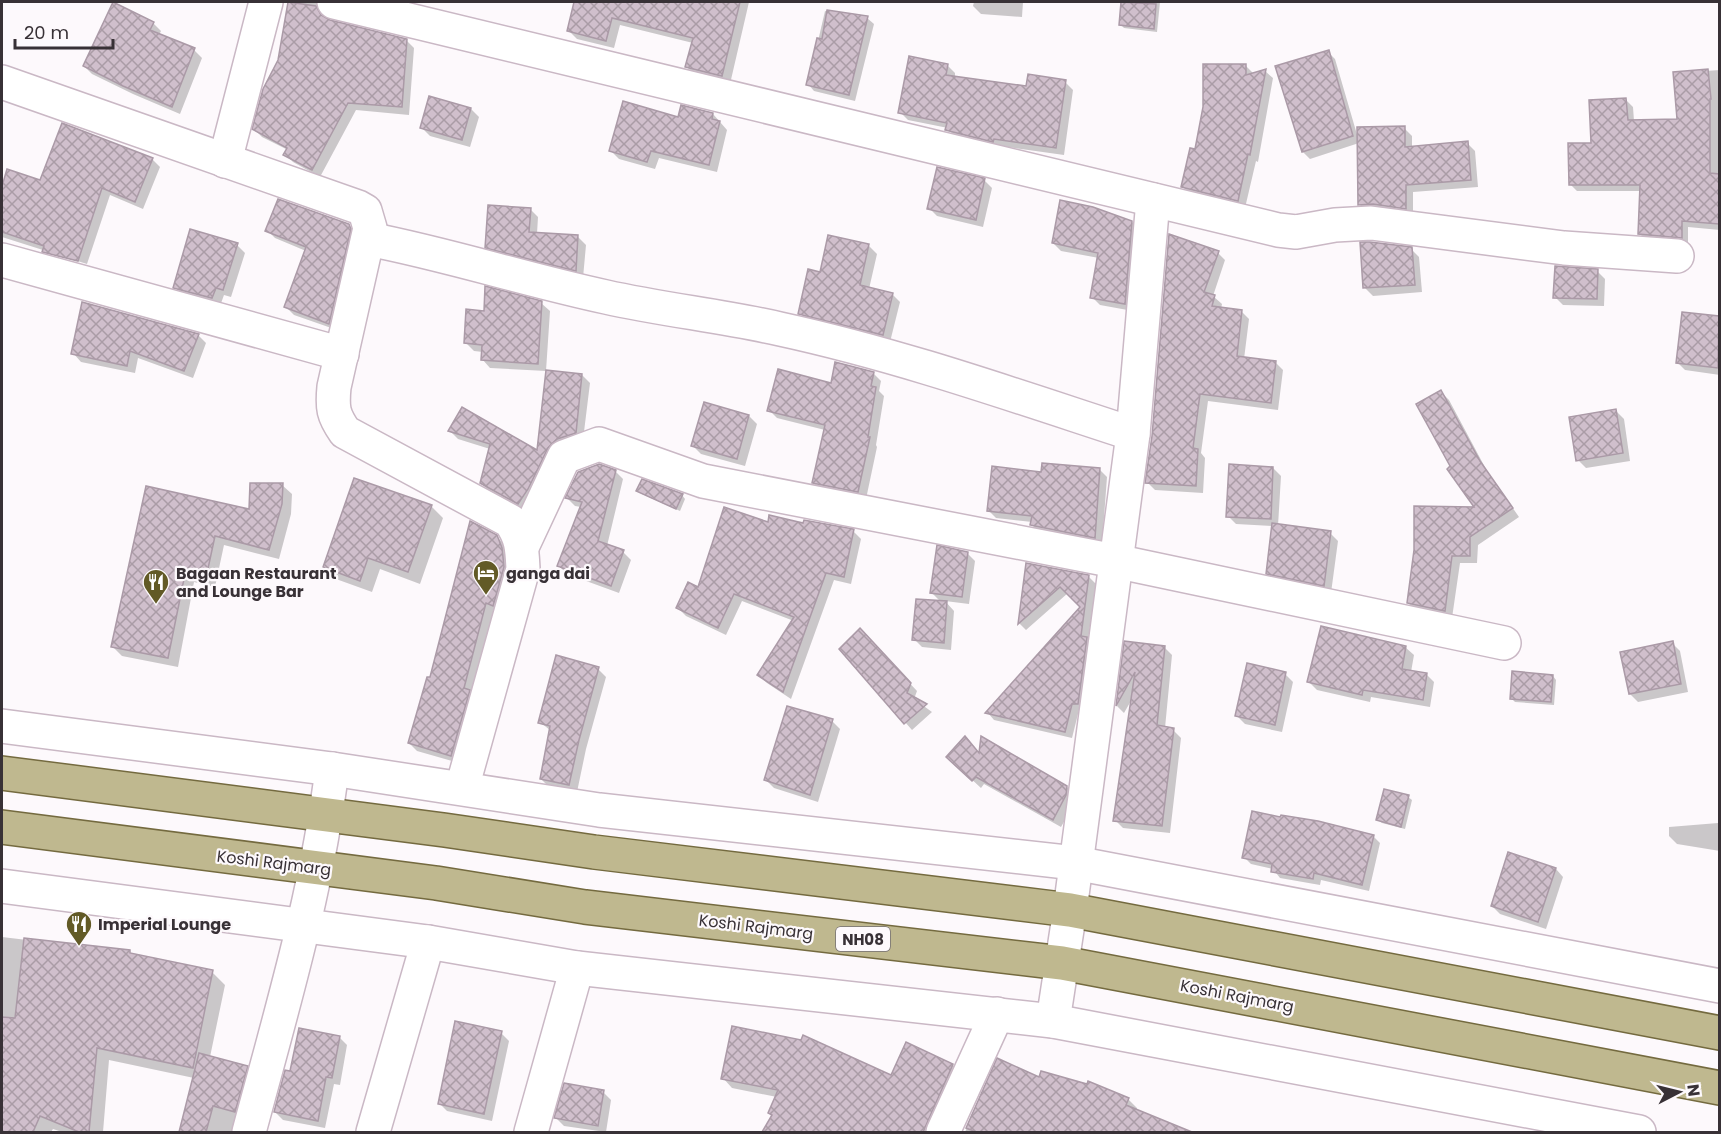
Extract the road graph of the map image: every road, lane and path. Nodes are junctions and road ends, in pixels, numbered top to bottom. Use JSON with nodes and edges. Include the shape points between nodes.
{"nodes":[{"id":1,"x":266,"y":2,"type":"edge"},
{"id":2,"x":334,"y":2,"type":"edge"},
{"id":3,"x":2,"y":82,"type":"edge"},
{"id":4,"x":225,"y":160,"type":"junction"},
{"id":5,"x":1153,"y":200,"type":"junction"},
{"id":6,"x":368,"y":239,"type":"junction"},
{"id":7,"x":1677,"y":256,"type":"dead end"},
{"id":8,"x":2,"y":260,"type":"edge"},
{"id":9,"x":342,"y":354,"type":"junction"},
{"id":10,"x":1133,"y":434,"type":"junction"},
{"id":11,"x":522,"y":547,"type":"junction"},
{"id":12,"x":1115,"y":561,"type":"junction"},
{"id":13,"x":1503,"y":642,"type":"dead end"},
{"id":14,"x":2,"y":726,"type":"edge"},
{"id":15,"x":332,"y":769,"type":"junction"},
{"id":16,"x":2,"y":773,"type":"edge"},
{"id":17,"x":462,"y":788,"type":"junction"},
{"id":18,"x":326,"y":816,"type":"junction"},
{"id":19,"x":2,"y":827,"type":"edge"},
{"id":20,"x":1075,"y":863,"type":"junction"},
{"id":21,"x":315,"y":869,"type":"junction"},
{"id":22,"x":2,"y":886,"type":"edge"},
{"id":23,"x":1070,"y":910,"type":"junction"},
{"id":24,"x":304,"y":926,"type":"junction"},
{"id":25,"x":428,"y":942,"type":"junction"},
{"id":26,"x":1062,"y":963,"type":"junction"},
{"id":27,"x":577,"y":968,"type":"junction"},
{"id":28,"x":1719,"y":986,"type":"edge"},
{"id":29,"x":997,"y":1014,"type":"junction"},
{"id":30,"x":1053,"y":1021,"type":"junction"},
{"id":31,"x":1719,"y":1033,"type":"edge"},
{"id":32,"x":1719,"y":1088,"type":"edge"},
{"id":33,"x":249,"y":1132,"type":"edge"},
{"id":34,"x":373,"y":1132,"type":"edge"},
{"id":35,"x":531,"y":1132,"type":"edge"},
{"id":36,"x":943,"y":1132,"type":"edge"},
{"id":37,"x":1639,"y":1132,"type":"edge"}],
"edges":[{"from":1,"to":4,"type":"street"},
{"from":2,"to":5,"type":"street"},
{"from":3,"to":4,"type":"street"},
{"from":4,"to":6,"type":"street","via":[[358,207],[368,220]]},
{"from":5,"to":7,"type":"street","via":[[1296,232],[1371,223],[1564,248]]},
{"from":5,"to":10,"type":"street"},
{"from":6,"to":9,"type":"street"},
{"from":6,"to":10,"type":"street","via":[[607,297],[803,334],[917,364]]},
{"from":8,"to":9,"type":"street"},
{"from":9,"to":11,"type":"street","via":[[332,407],[345,432],[510,521]]},
{"from":10,"to":12,"type":"street"},
{"from":11,"to":12,"type":"street","via":[[564,457],[599,444],[704,481]]},
{"from":11,"to":17,"type":"street","via":[[523,569]]},
{"from":12,"to":13,"type":"street"},
{"from":12,"to":20,"type":"street"},
{"from":14,"to":15,"type":"street"},
{"from":15,"to":17,"type":"street"},
{"from":15,"to":18,"type":"street"},
{"from":16,"to":18,"type":"main road"},
{"from":17,"to":20,"type":"street","via":[[599,810]]},
{"from":18,"to":21,"type":"street"},
{"from":18,"to":23,"type":"main road"},
{"from":19,"to":21,"type":"main road","name":"Koshi Rajmarg","number":"NH08"},
{"from":20,"to":23,"type":"street"},
{"from":20,"to":28,"type":"street"},
{"from":21,"to":24,"type":"street"},
{"from":21,"to":26,"type":"main road","name":"Koshi Rajmarg","number":"NH08","via":[[436,883],[585,907]]},
{"from":22,"to":24,"type":"street"},
{"from":23,"to":26,"type":"street"},
{"from":23,"to":31,"type":"main road"},
{"from":24,"to":25,"type":"street"},
{"from":24,"to":33,"type":"street"},
{"from":25,"to":27,"type":"street"},
{"from":25,"to":34,"type":"street"},
{"from":26,"to":30,"type":"street"},
{"from":26,"to":32,"type":"main road","name":"Koshi Rajmarg","number":"NH08"},
{"from":27,"to":29,"type":"street"},
{"from":27,"to":35,"type":"street"},
{"from":29,"to":30,"type":"street"},
{"from":29,"to":36,"type":"street"},
{"from":30,"to":37,"type":"street"}]}
